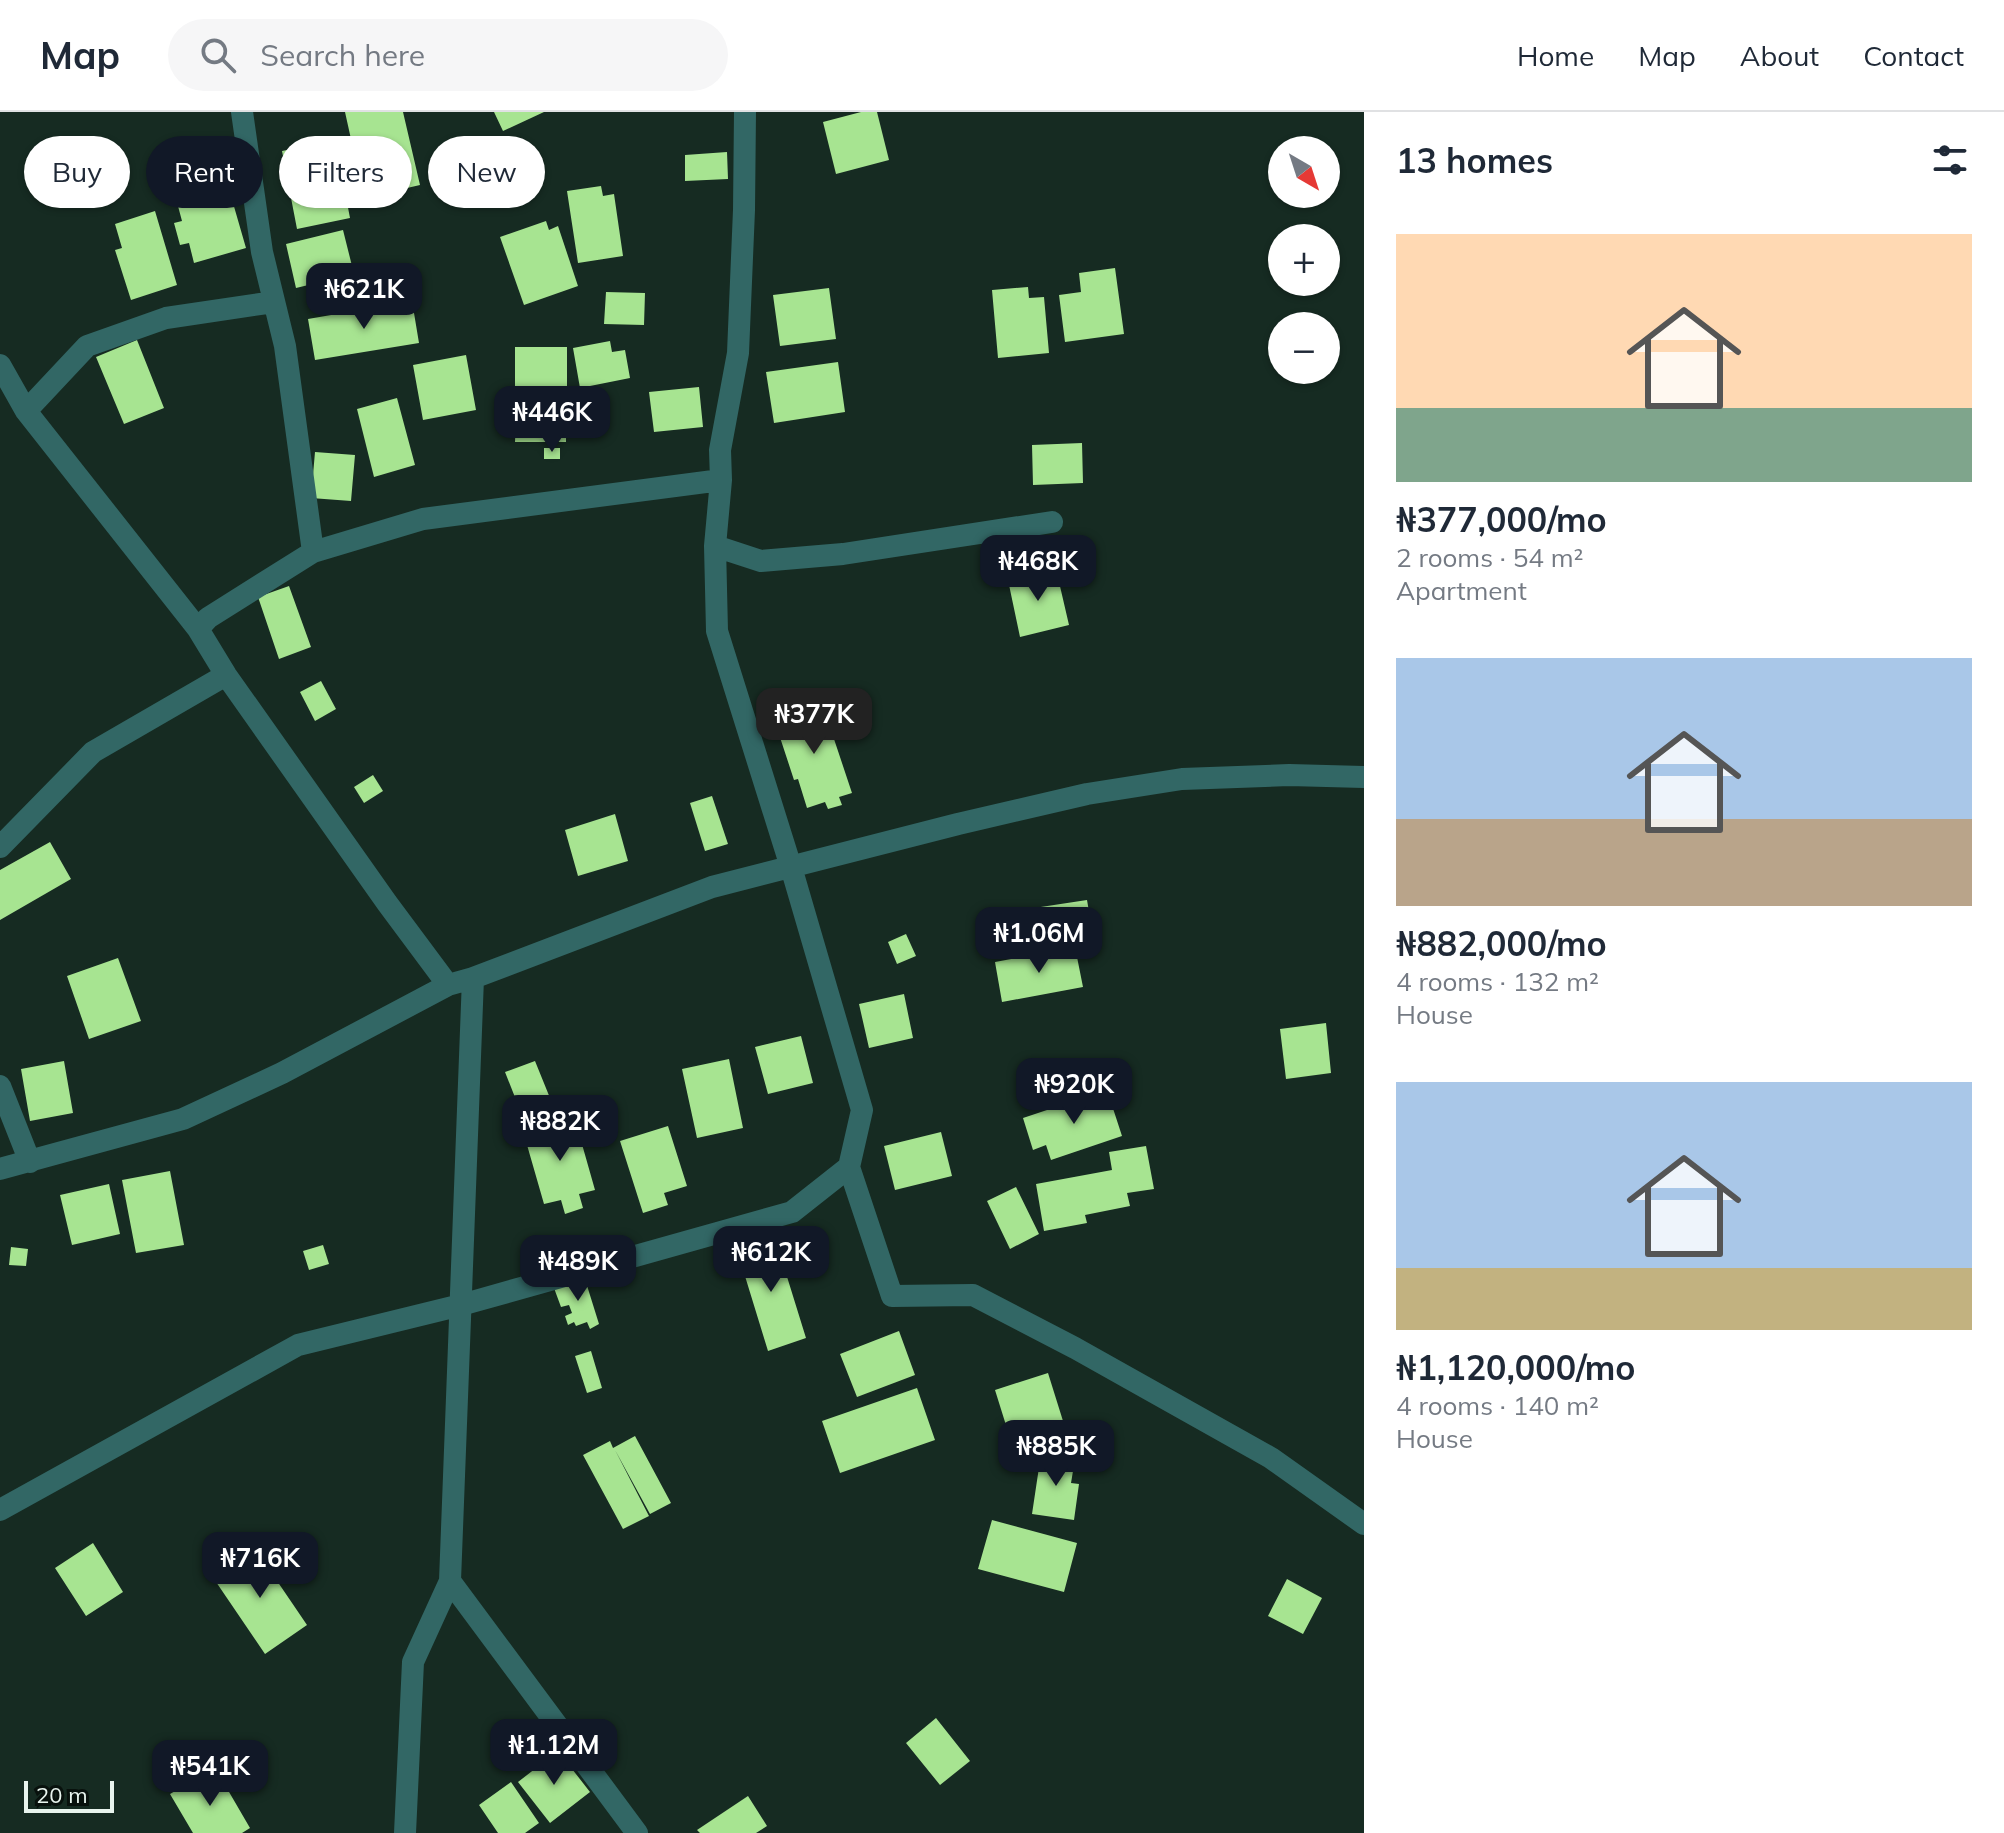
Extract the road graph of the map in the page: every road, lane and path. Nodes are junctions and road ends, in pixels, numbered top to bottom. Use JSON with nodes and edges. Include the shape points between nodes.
{"nodes":[{"id":1,"x":242,"y":112,"type":"edge"},
{"id":2,"x":745,"y":112,"type":"edge"},
{"id":3,"x":274,"y":302,"type":"junction"},
{"id":4,"x":0,"y":365,"type":"edge"},
{"id":5,"x":26,"y":411,"type":"junction"},
{"id":6,"x":721,"y":480,"type":"junction"},
{"id":7,"x":1052,"y":522,"type":"dead end"},
{"id":8,"x":715,"y":546,"type":"junction"},
{"id":9,"x":313,"y":552,"type":"junction"},
{"id":10,"x":198,"y":629,"type":"junction"},
{"id":11,"x":226,"y":675,"type":"junction"},
{"id":12,"x":1364,"y":777,"type":"edge"},
{"id":13,"x":0,"y":847,"type":"edge"},
{"id":14,"x":791,"y":867,"type":"junction"},
{"id":15,"x":473,"y":978,"type":"junction"},
{"id":16,"x":448,"y":985,"type":"junction"},
{"id":17,"x":0,"y":1086,"type":"edge"},
{"id":18,"x":30,"y":1162,"type":"junction"},
{"id":19,"x":849,"y":1167,"type":"junction"},
{"id":20,"x":0,"y":1169,"type":"edge"},
{"id":21,"x":461,"y":1305,"type":"junction"},
{"id":22,"x":0,"y":1510,"type":"edge"},
{"id":23,"x":1364,"y":1524,"type":"edge"},
{"id":24,"x":450,"y":1581,"type":"junction"},
{"id":25,"x":405,"y":1833,"type":"edge"},
{"id":26,"x":637,"y":1833,"type":"edge"}],
"edges":[{"from":1,"to":3,"type":"street"},
{"from":2,"to":6,"type":"street","via":[[738,353],[720,450]]},
{"from":3,"to":5,"type":"street","via":[[166,318],[87,346]]},
{"from":3,"to":9,"type":"street","via":[[285,346]]},
{"from":4,"to":5,"type":"street"},
{"from":5,"to":10,"type":"street"},
{"from":6,"to":8,"type":"street"},
{"from":6,"to":9,"type":"street","via":[[423,519]]},
{"from":7,"to":8,"type":"street","via":[[761,561]]},
{"from":8,"to":14,"type":"street","via":[[717,631]]},
{"from":9,"to":10,"type":"street"},
{"from":10,"to":11,"type":"street"},
{"from":11,"to":13,"type":"street","via":[[93,752]]},
{"from":11,"to":16,"type":"street"},
{"from":12,"to":14,"type":"street","via":[[1182,779],[1087,794]]},
{"from":14,"to":15,"type":"street","via":[[712,887]]},
{"from":14,"to":19,"type":"street","via":[[862,1110]]},
{"from":15,"to":16,"type":"street"},
{"from":15,"to":21,"type":"street"},
{"from":16,"to":18,"type":"street","via":[[183,1119]]},
{"from":17,"to":18,"type":"street"},
{"from":18,"to":20,"type":"street"},
{"from":19,"to":21,"type":"street","via":[[792,1212]]},
{"from":19,"to":23,"type":"street","via":[[892,1296],[973,1295],[1271,1458]]},
{"from":21,"to":22,"type":"street","via":[[298,1345]]},
{"from":21,"to":24,"type":"street"},
{"from":24,"to":25,"type":"street","via":[[413,1662]]},
{"from":24,"to":26,"type":"street"}]}
